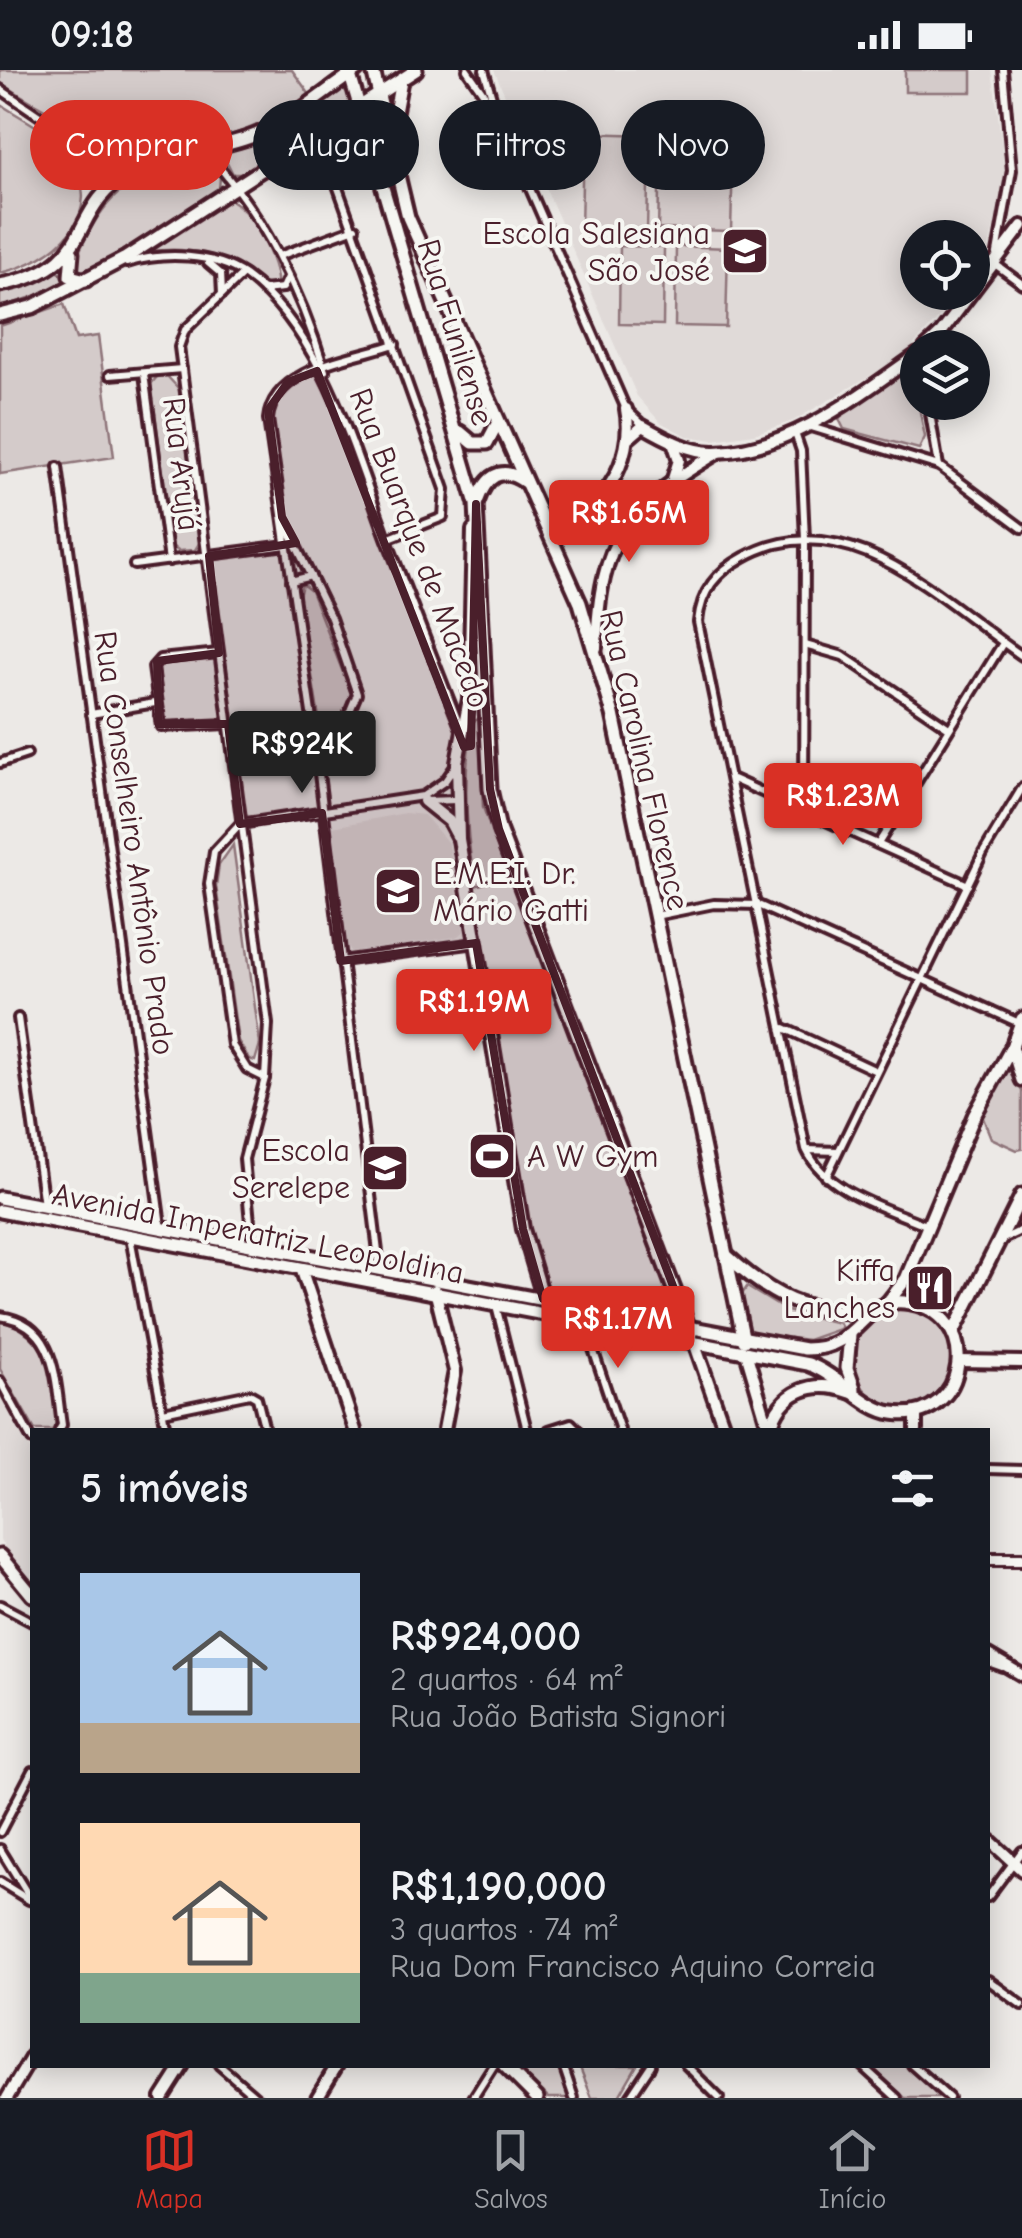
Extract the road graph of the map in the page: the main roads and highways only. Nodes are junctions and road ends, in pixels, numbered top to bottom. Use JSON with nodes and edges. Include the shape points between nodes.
{"nodes":[{"id":1,"x":373,"y":70,"type":"edge"},
{"id":2,"x":416,"y":70,"type":"edge"},
{"id":3,"x":351,"y":72,"type":"edge"},
{"id":4,"x":401,"y":80,"type":"junction"},
{"id":5,"x":379,"y":92,"type":"junction"},
{"id":6,"x":357,"y":100,"type":"edge"},
{"id":7,"x":368,"y":100,"type":"edge"},
{"id":8,"x":381,"y":100,"type":"edge"},
{"id":9,"x":398,"y":100,"type":"edge"},
{"id":10,"x":253,"y":175,"type":"edge"},
{"id":11,"x":248,"y":178,"type":"junction"},
{"id":12,"x":401,"y":190,"type":"edge"},
{"id":13,"x":385,"y":191,"type":"joint"},
{"id":14,"x":77,"y":240,"type":"junction"},
{"id":15,"x":87,"y":280,"type":"junction"},
{"id":16,"x":0,"y":285,"type":"edge"},
{"id":17,"x":0,"y":315,"type":"edge"},
{"id":18,"x":498,"y":422,"type":"junction"},
{"id":19,"x":456,"y":429,"type":"junction"},
{"id":20,"x":528,"y":484,"type":"junction"},
{"id":21,"x":476,"y":504,"type":"junction"},
{"id":22,"x":1021,"y":1021,"type":"edge"},
{"id":23,"x":1012,"y":1047,"type":"junction"},
{"id":24,"x":1022,"y":1080,"type":"edge"},
{"id":25,"x":1022,"y":1194,"type":"edge"},
{"id":26,"x":0,"y":1198,"type":"edge"},
{"id":27,"x":0,"y":1212,"type":"edge"},
{"id":28,"x":724,"y":1252,"type":"junction"},
{"id":29,"x":320,"y":1258,"type":"junction"},
{"id":30,"x":302,"y":1270,"type":"junction"},
{"id":31,"x":888,"y":1302,"type":"junction"},
{"id":32,"x":870,"y":1314,"type":"junction"},
{"id":33,"x":689,"y":1328,"type":"junction"},
{"id":34,"x":953,"y":1332,"type":"junction"},
{"id":35,"x":850,"y":1335,"type":"junction"},
{"id":36,"x":743,"y":1338,"type":"junction"},
{"id":37,"x":694,"y":1342,"type":"junction"},
{"id":38,"x":746,"y":1352,"type":"junction"},
{"id":39,"x":857,"y":1392,"type":"junction"},
{"id":40,"x":771,"y":1428,"type":"edge"},
{"id":41,"x":0,"y":1556,"type":"edge"},
{"id":42,"x":30,"y":1593,"type":"edge"},
{"id":43,"x":507,"y":2068,"type":"edge"},
{"id":44,"x":537,"y":2098,"type":"edge"}],
"edges":[{"from":1,"to":5,"type":"main road","name":"Rua Carolina Florence"},
{"from":2,"to":4,"type":"main road"},
{"from":3,"to":6,"type":"main road","name":"Rua Funilense"},
{"from":3,"to":14,"type":"main road","via":[[272,128],[145,167],[113,186]]},
{"from":4,"to":5,"type":"main road"},
{"from":4,"to":9,"type":"main road"},
{"from":5,"to":7,"type":"main road"},
{"from":5,"to":8,"type":"main road","name":"Rua Carolina Florence"},
{"from":10,"to":11,"type":"main road"},
{"from":11,"to":13,"type":"main road","via":[[325,152],[368,167]]},
{"from":11,"to":15,"type":"main road"},
{"from":12,"to":18,"type":"main road","name":"Rua Carolina Florence"},
{"from":13,"to":19,"type":"main road","name":"Rua Funilense"},
{"from":14,"to":15,"type":"main road","via":[[68,270],[74,279]]},
{"from":14,"to":16,"type":"main road","via":[[43,273]]},
{"from":15,"to":17,"type":"main road"},
{"from":18,"to":19,"type":"main road","via":[[482,444]]},
{"from":18,"to":20,"type":"main road","name":"Rua Carolina Florence"},
{"from":19,"to":21,"type":"main road","name":"Rua Funilense"},
{"from":20,"to":21,"type":"main road","via":[[496,473]]},
{"from":20,"to":28,"type":"main road","name":"Rua Carolina Florence","via":[[580,603],[612,714]]},
{"from":21,"to":33,"type":"main road","name":"Rua Funilense","via":[[490,790]]},
{"from":22,"to":23,"type":"main road"},
{"from":23,"to":24,"type":"main road"},
{"from":23,"to":31,"type":"main road","via":[[974,1116],[906,1279]]},
{"from":25,"to":34,"type":"main road"},
{"from":26,"to":29,"type":"main road","name":"Avenida Imperatriz Leopoldina"},
{"from":27,"to":30,"type":"main road","name":"Avenida Imperatriz Leopoldina"},
{"from":28,"to":32,"type":"main road","via":[[792,1303]]},
{"from":28,"to":36,"type":"main road","name":"Rua Carolina Florence"},
{"from":29,"to":30,"type":"main road"},
{"from":29,"to":33,"type":"main road","name":"Avenida Imperatriz Leopoldina"},
{"from":30,"to":37,"type":"main road","name":"Avenida Imperatriz Leopoldina"},
{"from":31,"to":32,"type":"main road"},
{"from":31,"to":34,"type":"main road","via":[[922,1305]]},
{"from":32,"to":35,"type":"main road"},
{"from":33,"to":36,"type":"main road","name":"Avenida Imperatriz Leopoldina"},
{"from":33,"to":37,"type":"main road"},
{"from":34,"to":39,"type":"main road","via":[[959,1361],[946,1392],[916,1413],[880,1410]]},
{"from":35,"to":36,"type":"main road","name":"Avenida Imperatriz Leopoldina","via":[[823,1349]]},
{"from":35,"to":39,"type":"main road","via":[[846,1368]]},
{"from":36,"to":38,"type":"main road","name":"Rua Carolina Florence"},
{"from":37,"to":38,"type":"main road","name":"Avenida Imperatriz Leopoldina"},
{"from":38,"to":39,"type":"main road","name":"Avenida Imperatriz Leopoldina","via":[[808,1364]]},
{"from":39,"to":40,"type":"main road","via":[[808,1387],[776,1408]]},
{"from":41,"to":42,"type":"main road"},
{"from":43,"to":44,"type":"main road"}]}
